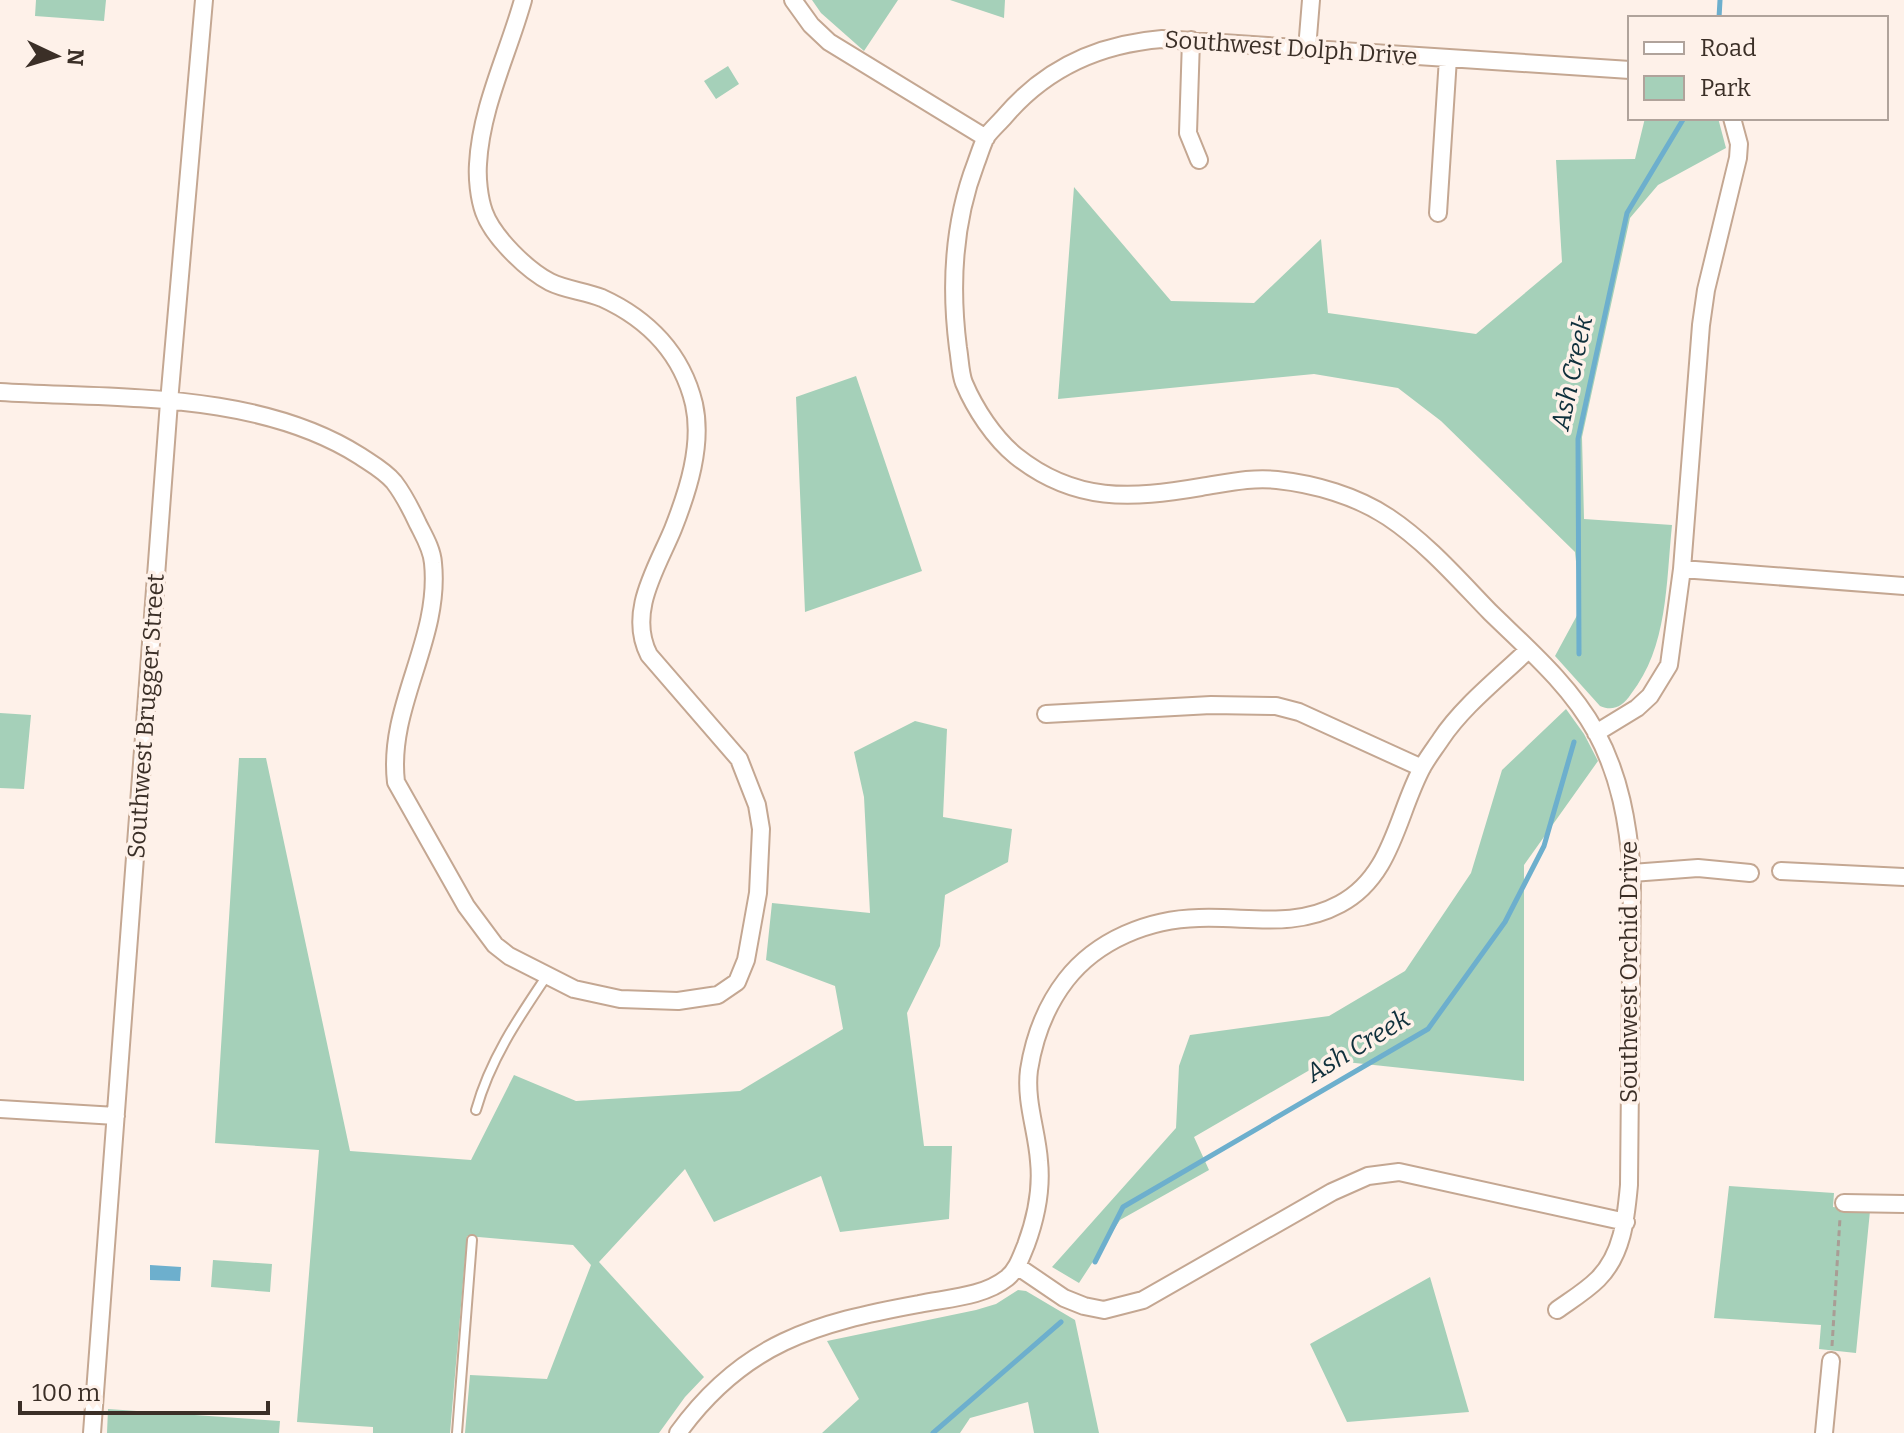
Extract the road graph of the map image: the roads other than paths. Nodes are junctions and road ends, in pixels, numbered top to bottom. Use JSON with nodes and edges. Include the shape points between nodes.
{"nodes":[{"id":1,"x":204,"y":0,"type":"edge"},
{"id":2,"x":523,"y":0,"type":"edge"},
{"id":3,"x":793,"y":0,"type":"edge"},
{"id":4,"x":1311,"y":0,"type":"edge"},
{"id":5,"x":1191,"y":40,"type":"junction"},
{"id":6,"x":1307,"y":49,"type":"junction"},
{"id":7,"x":1448,"y":58,"type":"junction"},
{"id":8,"x":1628,"y":70,"type":"edge"},
{"id":9,"x":1733,"y":120,"type":"edge"},
{"id":10,"x":986,"y":138,"type":"junction"},
{"id":11,"x":1199,"y":160,"type":"dead end"},
{"id":12,"x":1438,"y":213,"type":"dead end"},
{"id":13,"x":0,"y":392,"type":"edge"},
{"id":14,"x":169,"y":402,"type":"junction"},
{"id":15,"x":1682,"y":569,"type":"junction"},
{"id":16,"x":1904,"y":586,"type":"edge"},
{"id":17,"x":1528,"y":650,"type":"junction"},
{"id":18,"x":1046,"y":714,"type":"dead end"},
{"id":19,"x":1596,"y":733,"type":"junction"},
{"id":20,"x":1422,"y":768,"type":"junction"},
{"id":21,"x":1781,"y":871,"type":"dead end"},
{"id":22,"x":1632,"y":873,"type":"junction"},
{"id":23,"x":1750,"y":873,"type":"dead end"},
{"id":24,"x":1904,"y":877,"type":"edge"},
{"id":25,"x":546,"y":977,"type":"junction"},
{"id":26,"x":0,"y":1109,"type":"edge"},
{"id":27,"x":476,"y":1110,"type":"dead end"},
{"id":28,"x":116,"y":1116,"type":"junction"},
{"id":29,"x":1844,"y":1203,"type":"road end"},
{"id":30,"x":1904,"y":1204,"type":"edge"},
{"id":31,"x":1626,"y":1222,"type":"junction"},
{"id":32,"x":472,"y":1240,"type":"dead end"},
{"id":33,"x":1017,"y":1266,"type":"junction"},
{"id":34,"x":1557,"y":1310,"type":"dead end"},
{"id":35,"x":1831,"y":1361,"type":"road end"},
{"id":36,"x":92,"y":1433,"type":"edge"},
{"id":37,"x":457,"y":1433,"type":"edge"},
{"id":38,"x":678,"y":1433,"type":"edge"},
{"id":39,"x":1824,"y":1433,"type":"edge"}],
"edges":[{"from":1,"to":14,"type":"street","name":"Southwest Brugger Street"},
{"from":2,"to":25,"type":"street","via":[[483,133],[478,164],[484,213],[531,271],[636,317],[660,336],[674,357],[694,403],[692,472],[647,587],[641,640],[739,759],[761,829],[758,893],[737,982],[718,995],[678,1001],[620,999]]},
{"from":3,"to":10,"type":"street","via":[[829,42]]},
{"from":4,"to":6,"type":"street"},
{"from":5,"to":6,"type":"street","name":"Southwest Dolph Drive"},
{"from":5,"to":10,"type":"street","name":"Southwest Dolph Drive","via":[[1138,41],[1072,61],[1021,97]]},
{"from":5,"to":11,"type":"street","via":[[1188,133]]},
{"from":6,"to":7,"type":"street","name":"Southwest Dolph Drive"},
{"from":7,"to":8,"type":"street","name":"Southwest Dolph Drive"},
{"from":7,"to":12,"type":"street"},
{"from":9,"to":15,"type":"street","via":[[1738,158],[1701,325]]},
{"from":10,"to":17,"type":"street","name":"Southwest Orchid Drive","via":[[962,199],[955,244],[955,323],[963,380],[987,424],[1013,454],[1047,478],[1089,492],[1136,497],[1255,478],[1335,491],[1406,530]]},
{"from":13,"to":14,"type":"street"},
{"from":14,"to":25,"type":"street","via":[[285,422],[324,437],[393,481],[433,563],[432,610],[396,742],[396,782],[466,906],[495,945]]},
{"from":14,"to":28,"type":"street","name":"Southwest Brugger Street"},
{"from":15,"to":16,"type":"street"},
{"from":15,"to":19,"type":"street","via":[[1674,645],[1661,681],[1637,708]]},
{"from":17,"to":19,"type":"street","name":"Southwest Orchid Drive","via":[[1568,691]]},
{"from":17,"to":20,"type":"street","via":[[1443,735]]},
{"from":18,"to":20,"type":"street","via":[[1276,706]]},
{"from":19,"to":22,"type":"street","name":"Southwest Orchid Drive","via":[[1623,800]]},
{"from":20,"to":33,"type":"street","via":[[1385,859],[1343,903],[1311,917],[1279,921],[1163,921],[1112,941],[1067,979],[1047,1009],[1029,1072],[1039,1193]]},
{"from":21,"to":24,"type":"street"},
{"from":22,"to":23,"type":"street","via":[[1698,868]]},
{"from":22,"to":31,"type":"street","name":"Southwest Orchid Drive"},
{"from":25,"to":27,"type":"lane","via":[[496,1054]]},
{"from":26,"to":28,"type":"street"},
{"from":28,"to":36,"type":"street","name":"Southwest Brugger Street"},
{"from":29,"to":30,"type":"street"},
{"from":31,"to":33,"type":"street","via":[[1399,1172],[1368,1176],[1332,1192],[1143,1300],[1104,1310],[1064,1298]]},
{"from":31,"to":34,"type":"street","name":"Southwest Orchid Drive","via":[[1598,1279]]},
{"from":32,"to":37,"type":"lane"},
{"from":33,"to":38,"type":"street","via":[[986,1290],[853,1316],[768,1349],[716,1388]]},
{"from":35,"to":39,"type":"street"}]}
